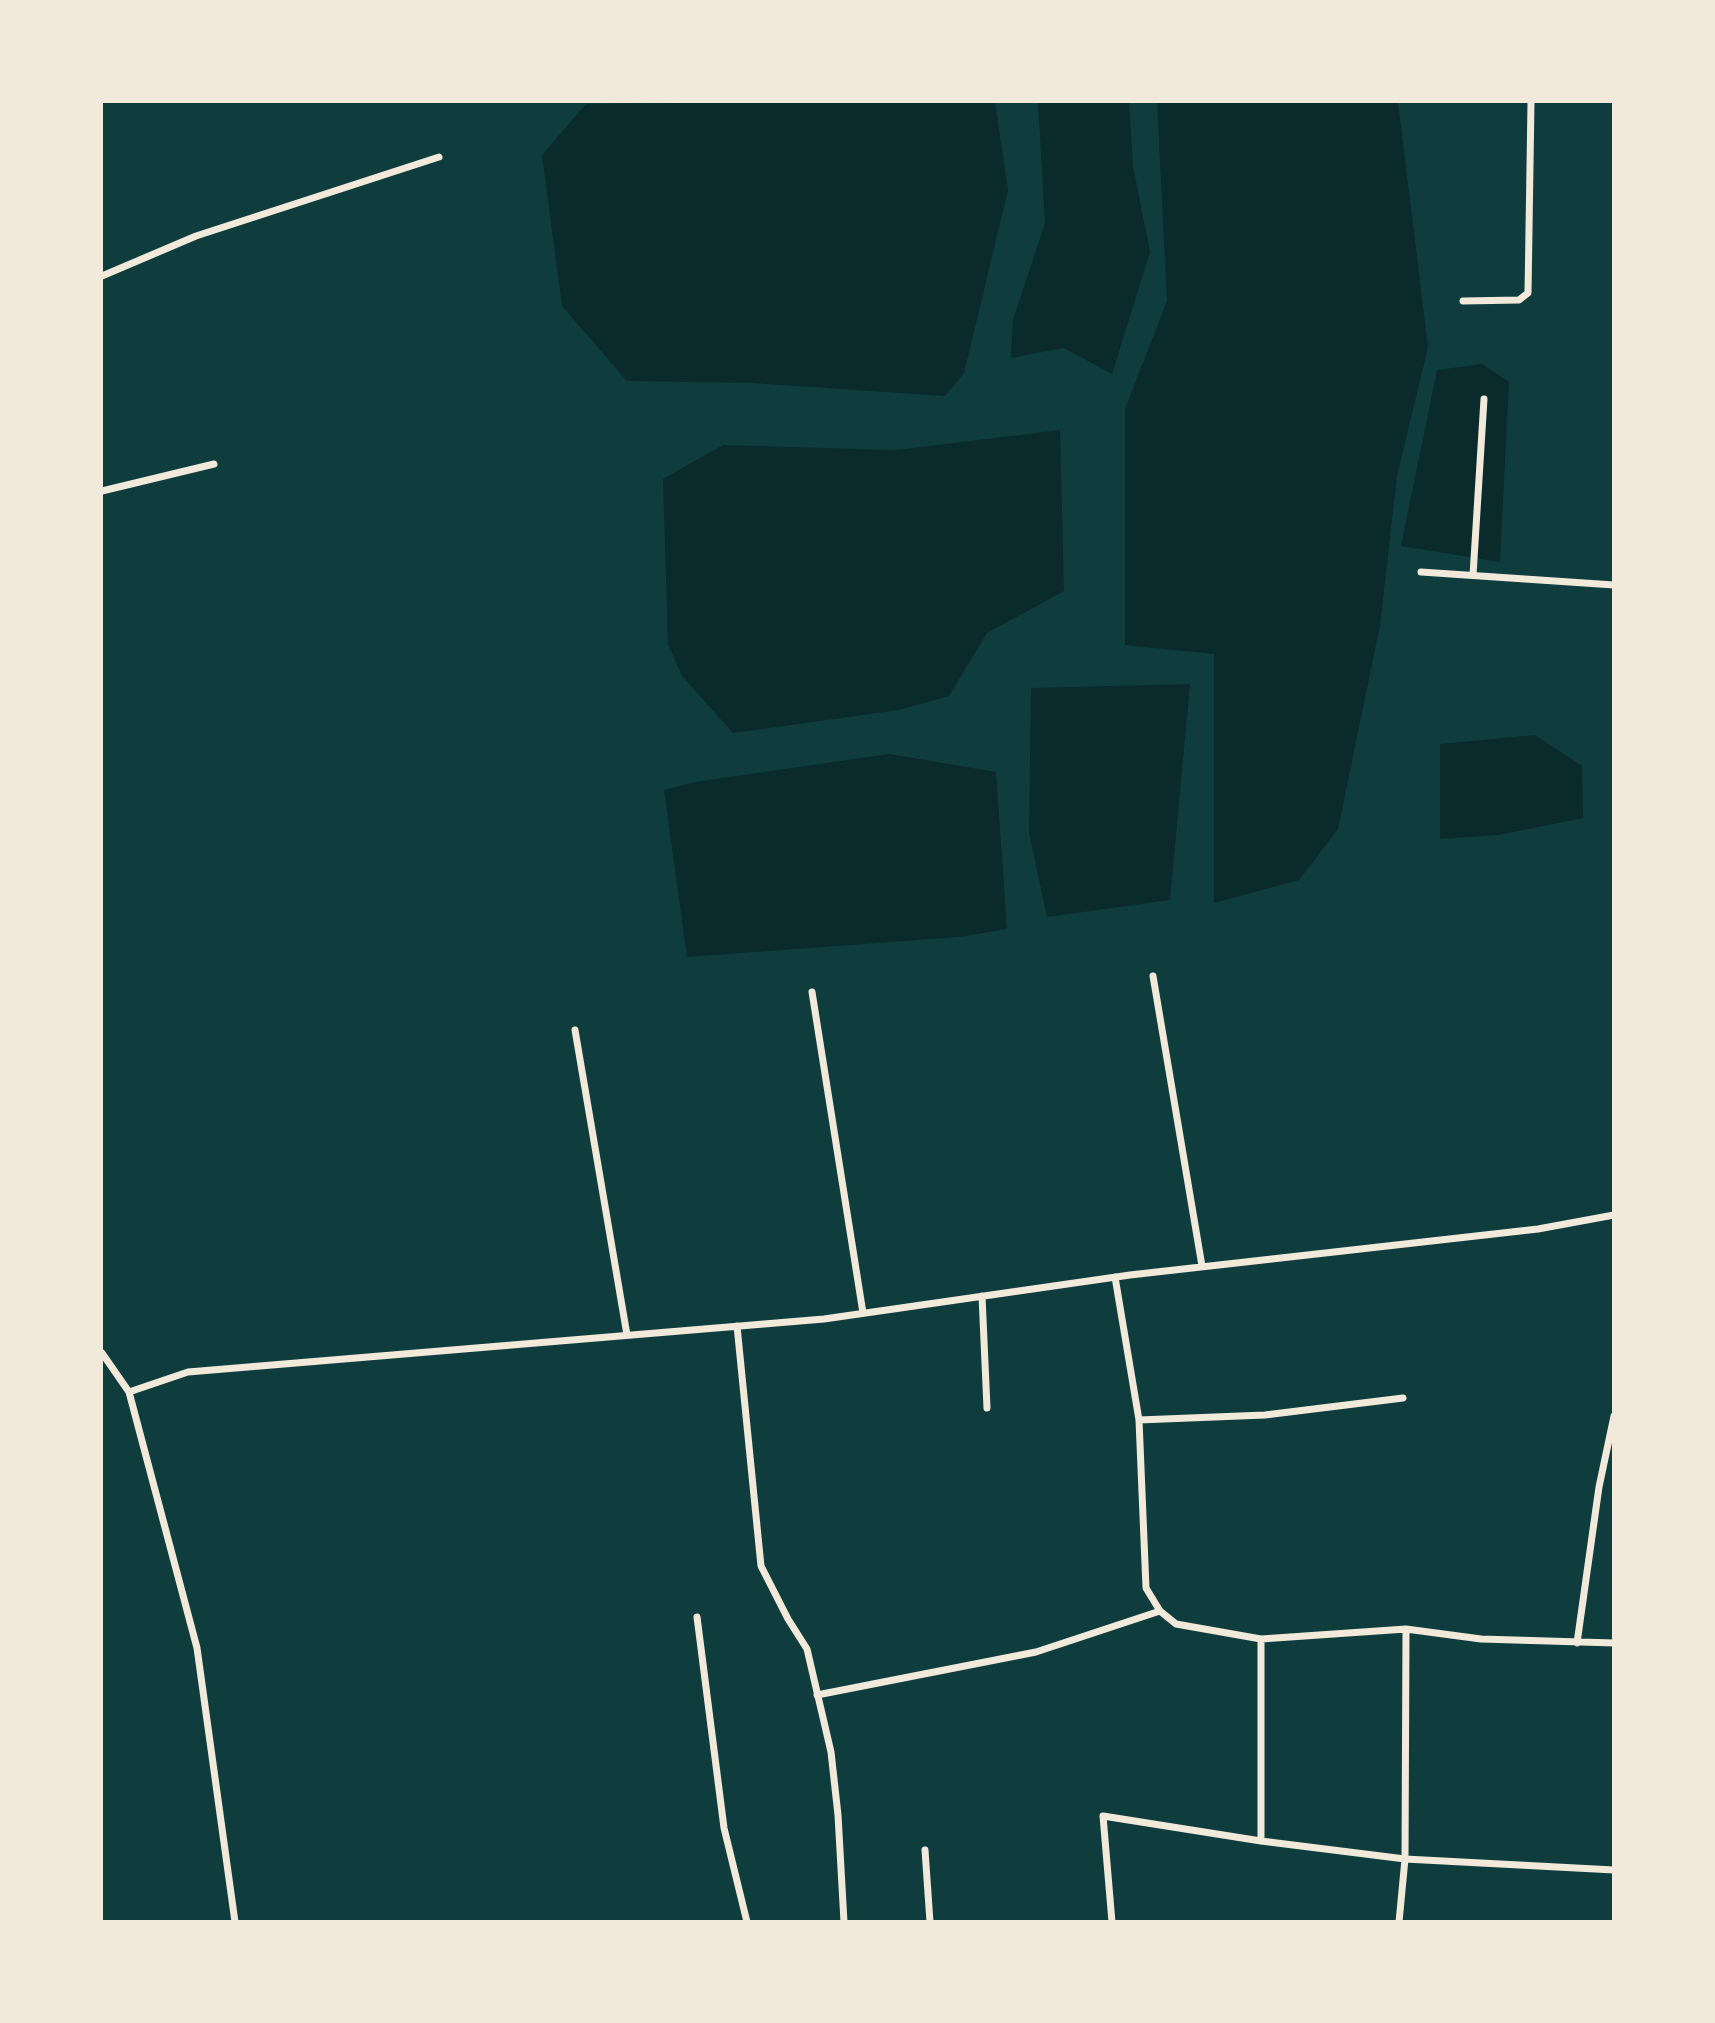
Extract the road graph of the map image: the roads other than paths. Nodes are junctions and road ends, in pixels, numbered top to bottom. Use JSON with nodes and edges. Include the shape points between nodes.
{"nodes":[{"id":1,"x":1531,"y":102,"type":"edge"},
{"id":2,"x":439,"y":156,"type":"dead end"},
{"id":3,"x":102,"y":276,"type":"edge"},
{"id":4,"x":1463,"y":300,"type":"dead end"},
{"id":5,"x":1483,"y":399,"type":"dead end"},
{"id":6,"x":214,"y":464,"type":"dead end"},
{"id":7,"x":102,"y":491,"type":"edge"},
{"id":8,"x":1421,"y":572,"type":"dead end"},
{"id":9,"x":1473,"y":575,"type":"junction"},
{"id":10,"x":1614,"y":585,"type":"edge"},
{"id":11,"x":1153,"y":976,"type":"dead end"},
{"id":12,"x":813,"y":992,"type":"dead end"},
{"id":13,"x":575,"y":1030,"type":"dead end"},
{"id":14,"x":1614,"y":1215,"type":"edge"},
{"id":15,"x":1202,"y":1266,"type":"junction"},
{"id":16,"x":1115,"y":1277,"type":"junction"},
{"id":17,"x":982,"y":1296,"type":"junction"},
{"id":18,"x":863,"y":1314,"type":"junction"},
{"id":19,"x":737,"y":1326,"type":"junction"},
{"id":20,"x":627,"y":1335,"type":"junction"},
{"id":21,"x":102,"y":1353,"type":"edge"},
{"id":22,"x":105,"y":1363,"type":"edge"},
{"id":23,"x":129,"y":1392,"type":"junction"},
{"id":24,"x":1404,"y":1398,"type":"dead end"},
{"id":25,"x":987,"y":1408,"type":"dead end"},
{"id":26,"x":1614,"y":1416,"type":"edge"},
{"id":27,"x":1139,"y":1420,"type":"junction"},
{"id":28,"x":1160,"y":1611,"type":"junction"},
{"id":29,"x":697,"y":1617,"type":"dead end"},
{"id":30,"x":1406,"y":1629,"type":"junction"},
{"id":31,"x":1261,"y":1639,"type":"junction"},
{"id":32,"x":1577,"y":1643,"type":"junction"},
{"id":33,"x":1614,"y":1643,"type":"edge"},
{"id":34,"x":817,"y":1695,"type":"junction"},
{"id":35,"x":1261,"y":1841,"type":"junction"},
{"id":36,"x":925,"y":1850,"type":"dead end"},
{"id":37,"x":1405,"y":1859,"type":"junction"},
{"id":38,"x":1614,"y":1870,"type":"edge"},
{"id":39,"x":235,"y":1922,"type":"edge"},
{"id":40,"x":747,"y":1922,"type":"edge"},
{"id":41,"x":844,"y":1922,"type":"edge"},
{"id":42,"x":930,"y":1922,"type":"edge"},
{"id":43,"x":1112,"y":1922,"type":"edge"},
{"id":44,"x":1399,"y":1922,"type":"edge"}],
"edges":[{"from":1,"to":4,"type":"street","via":[[1528,293],[1519,300]]},
{"from":2,"to":3,"type":"street","via":[[196,236]]},
{"from":5,"to":9,"type":"street"},
{"from":6,"to":7,"type":"street"},
{"from":8,"to":9,"type":"street"},
{"from":9,"to":10,"type":"street"},
{"from":11,"to":15,"type":"street"},
{"from":12,"to":18,"type":"street"},
{"from":13,"to":20,"type":"street"},
{"from":14,"to":15,"type":"street","via":[[1538,1229]]},
{"from":15,"to":16,"type":"street"},
{"from":16,"to":17,"type":"street"},
{"from":16,"to":27,"type":"street"},
{"from":17,"to":18,"type":"street"},
{"from":17,"to":25,"type":"street"},
{"from":18,"to":19,"type":"street"},
{"from":19,"to":20,"type":"street"},
{"from":19,"to":34,"type":"street","via":[[761,1566],[807,1649]]},
{"from":20,"to":23,"type":"street","via":[[188,1372]]},
{"from":21,"to":22,"type":"street"},
{"from":22,"to":23,"type":"street"},
{"from":23,"to":39,"type":"street","via":[[197,1648]]},
{"from":24,"to":27,"type":"street","via":[[1265,1415]]},
{"from":26,"to":32,"type":"street"},
{"from":27,"to":28,"type":"street","via":[[1146,1588]]},
{"from":28,"to":31,"type":"street","via":[[1176,1624]]},
{"from":28,"to":34,"type":"street","via":[[1036,1652]]},
{"from":29,"to":40,"type":"street","via":[[724,1828]]},
{"from":30,"to":31,"type":"street"},
{"from":30,"to":32,"type":"street","via":[[1481,1639]]},
{"from":30,"to":37,"type":"street"},
{"from":31,"to":35,"type":"street"},
{"from":32,"to":33,"type":"street"},
{"from":34,"to":41,"type":"street","via":[[837,1802]]},
{"from":35,"to":37,"type":"street"},
{"from":35,"to":43,"type":"street","via":[[1103,1816]]},
{"from":36,"to":42,"type":"street"},
{"from":37,"to":38,"type":"street"},
{"from":37,"to":44,"type":"street"}]}
